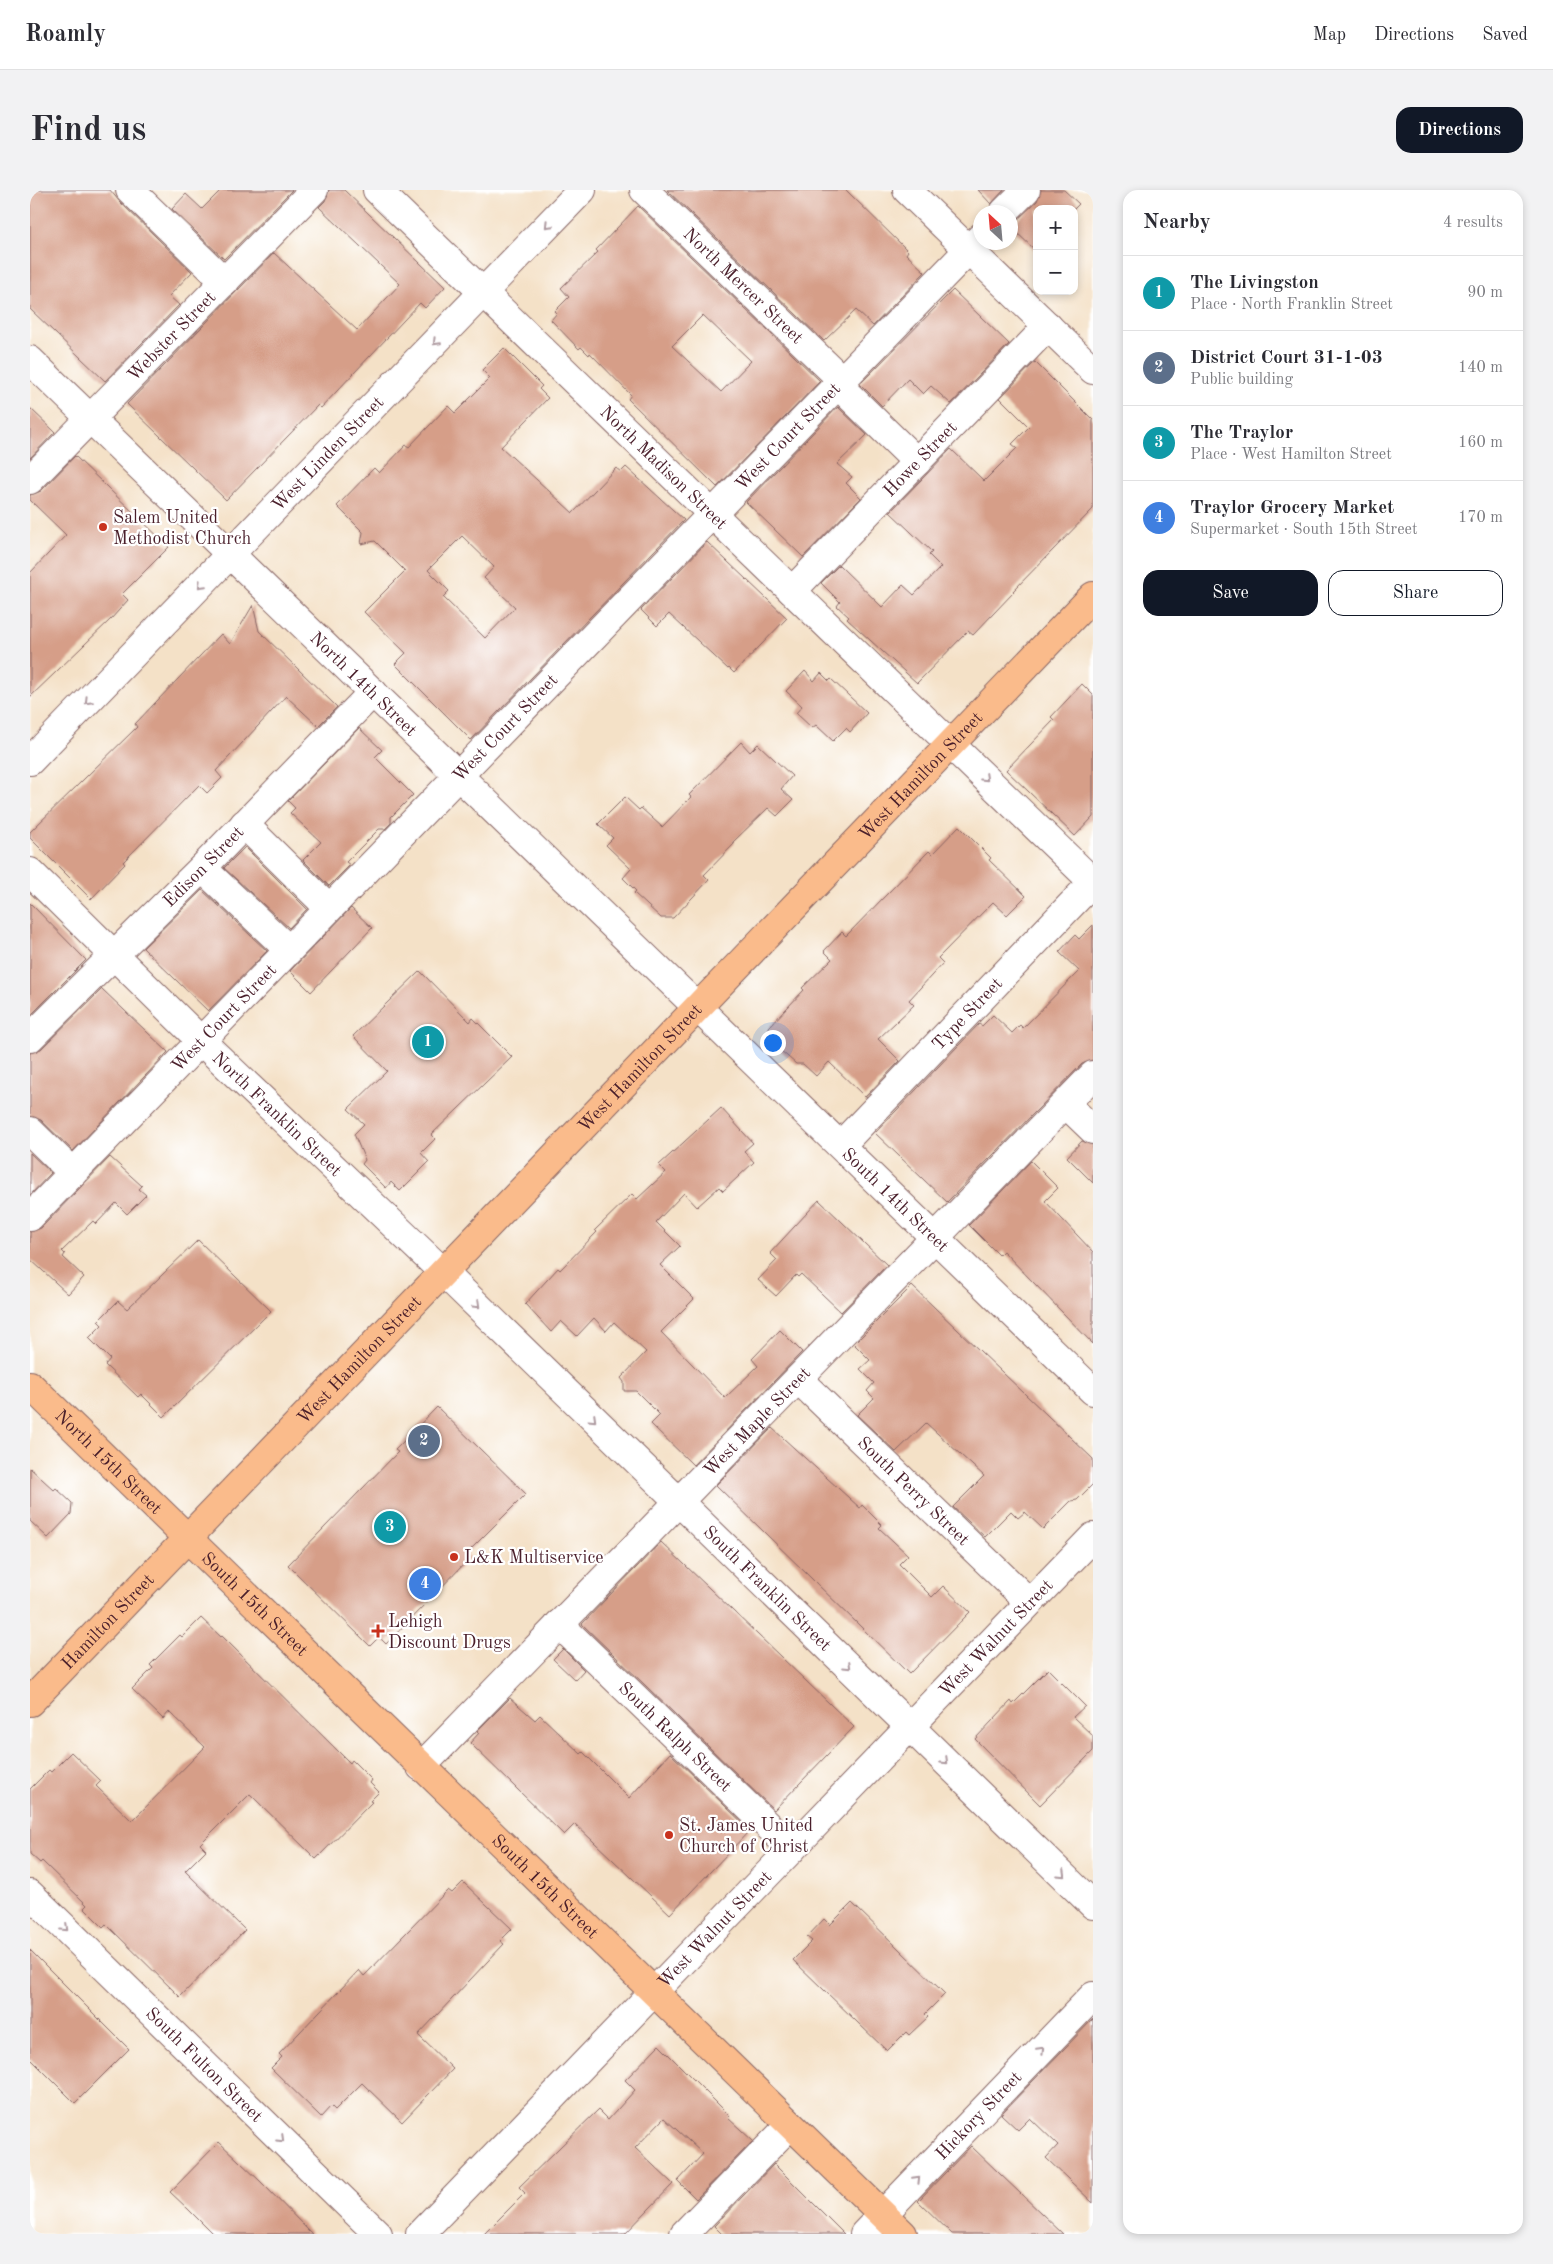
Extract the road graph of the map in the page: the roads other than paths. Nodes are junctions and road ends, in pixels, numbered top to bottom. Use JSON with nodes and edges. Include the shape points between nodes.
{"nodes":[{"id":1,"x":130,"y":190,"type":"edge"},
{"id":2,"x":314,"y":190,"type":"edge"},
{"id":3,"x":377,"y":190,"type":"edge"},
{"id":4,"x":582,"y":190,"type":"edge"},
{"id":5,"x":644,"y":190,"type":"edge"},
{"id":6,"x":907,"y":190,"type":"edge"},
{"id":7,"x":1026,"y":190,"type":"edge"},
{"id":8,"x":1011,"y":205,"type":"edge"},
{"id":9,"x":973,"y":242,"type":"edge"},
{"id":10,"x":973,"y":244,"type":"edge"},
{"id":11,"x":980,"y":250,"type":"edge"},
{"id":12,"x":225,"y":282,"type":"junction"},
{"id":13,"x":484,"y":292,"type":"junction"},
{"id":14,"x":1048,"y":326,"type":"junction"},
{"id":15,"x":30,"y":360,"type":"edge"},
{"id":16,"x":1093,"y":370,"type":"edge"},
{"id":17,"x":840,"y":382,"type":"junction"},
{"id":18,"x":90,"y":418,"type":"junction"},
{"id":19,"x":917,"y":462,"type":"junction"},
{"id":20,"x":30,"y":480,"type":"edge"},
{"id":21,"x":712,"y":514,"type":"junction"},
{"id":22,"x":230,"y":554,"type":"junction"},
{"id":23,"x":792,"y":591,"type":"junction"},
{"id":24,"x":1093,"y":596,"type":"edge"},
{"id":25,"x":373,"y":692,"type":"junction"},
{"id":26,"x":950,"y":744,"type":"junction"},
{"id":27,"x":30,"y":761,"type":"edge"},
{"id":28,"x":458,"y":776,"type":"junction"},
{"id":29,"x":244,"y":824,"type":"junction"},
{"id":30,"x":202,"y":868,"type":"junction"},
{"id":31,"x":30,"y":872,"type":"edge"},
{"id":32,"x":1093,"y":882,"type":"edge"},
{"id":33,"x":329,"y":908,"type":"junction"},
{"id":34,"x":288,"y":950,"type":"junction"},
{"id":35,"x":115,"y":954,"type":"junction"},
{"id":36,"x":699,"y":1007,"type":"junction"},
{"id":37,"x":30,"y":1038,"type":"edge"},
{"id":38,"x":201,"y":1041,"type":"junction"},
{"id":39,"x":1093,"y":1075,"type":"edge"},
{"id":40,"x":1066,"y":1104,"type":"junction"},
{"id":41,"x":1093,"y":1130,"type":"edge"},
{"id":42,"x":30,"y":1131,"type":"edge"},
{"id":43,"x":841,"y":1145,"type":"junction"},
{"id":44,"x":73,"y":1173,"type":"junction"},
{"id":45,"x":30,"y":1217,"type":"edge"},
{"id":46,"x":935,"y":1237,"type":"junction"},
{"id":47,"x":442,"y":1271,"type":"junction"},
{"id":48,"x":798,"y":1379,"type":"junction"},
{"id":49,"x":30,"y":1386,"type":"edge"},
{"id":50,"x":1093,"y":1391,"type":"edge"},
{"id":51,"x":678,"y":1501,"type":"junction"},
{"id":52,"x":1093,"y":1537,"type":"edge"},
{"id":53,"x":186,"y":1539,"type":"junction"},
{"id":54,"x":1029,"y":1602,"type":"junction"},
{"id":55,"x":560,"y":1624,"type":"junction"},
{"id":56,"x":30,"y":1702,"type":"edge"},
{"id":57,"x":911,"y":1727,"type":"junction"},
{"id":58,"x":421,"y":1767,"type":"junction"},
{"id":59,"x":792,"y":1849,"type":"junction"},
{"id":60,"x":30,"y":1894,"type":"edge"},
{"id":61,"x":1093,"y":1905,"type":"edge"},
{"id":62,"x":654,"y":1992,"type":"junction"},
{"id":63,"x":1093,"y":1996,"type":"edge"},
{"id":64,"x":790,"y":2125,"type":"junction"},
{"id":65,"x":883,"y":2215,"type":"junction"},
{"id":66,"x":378,"y":2234,"type":"edge"},
{"id":67,"x":420,"y":2234,"type":"edge"},
{"id":68,"x":684,"y":2234,"type":"edge"},
{"id":69,"x":864,"y":2234,"type":"edge"},
{"id":70,"x":903,"y":2234,"type":"edge"}],
"edges":[{"from":1,"to":12,"type":"street"},
{"from":2,"to":12,"type":"street","name":"Webster Street"},
{"from":3,"to":13,"type":"street","name":"North Madison Street"},
{"from":4,"to":13,"type":"street","name":"West Linden Street","one_way":true},
{"from":5,"to":17,"type":"street","name":"North Mercer Street"},
{"from":6,"to":9,"type":"street"},
{"from":7,"to":8,"type":"street"},
{"from":10,"to":17,"type":"street","name":"West Court Street"},
{"from":11,"to":14,"type":"street"},
{"from":12,"to":18,"type":"street","name":"Webster Street"},
{"from":13,"to":21,"type":"street","name":"North Madison Street"},
{"from":13,"to":22,"type":"street","name":"West Linden Street","one_way":true},
{"from":14,"to":16,"type":"street"},
{"from":14,"to":19,"type":"street","name":"Howe Street"},
{"from":15,"to":18,"type":"street","name":"North 14th Street"},
{"from":17,"to":19,"type":"street","name":"North Mercer Street"},
{"from":17,"to":21,"type":"street","name":"West Court Street"},
{"from":18,"to":20,"type":"street","name":"Webster Street"},
{"from":18,"to":22,"type":"street","name":"North 14th Street"},
{"from":19,"to":23,"type":"street","name":"Howe Street"},
{"from":21,"to":23,"type":"street","name":"North Madison Street"},
{"from":21,"to":28,"type":"street","name":"West Court Street"},
{"from":22,"to":25,"type":"street","name":"North 14th Street"},
{"from":22,"to":27,"type":"street","name":"West Linden Street","one_way":true},
{"from":23,"to":26,"type":"street","name":"North Madison Street"},
{"from":24,"to":26,"type":"main road","name":"West Hamilton Street"},
{"from":25,"to":28,"type":"street","name":"North 14th Street"},
{"from":25,"to":29,"type":"street","name":"Edison Street"},
{"from":26,"to":32,"type":"street","name":"North Madison Street","one_way":true},
{"from":26,"to":36,"type":"main road","name":"West Hamilton Street"},
{"from":28,"to":33,"type":"street","name":"West Court Street"},
{"from":28,"to":36,"type":"street","name":"North 14th Street"},
{"from":29,"to":30,"type":"street","name":"Edison Street"},
{"from":29,"to":33,"type":"street"},
{"from":30,"to":34,"type":"street"},
{"from":30,"to":35,"type":"street","name":"Edison Street"},
{"from":31,"to":35,"type":"street","name":"North Franklin Street"},
{"from":32,"to":43,"type":"street","name":"Type Street"},
{"from":33,"to":34,"type":"street","name":"West Court Street"},
{"from":34,"to":38,"type":"street","name":"West Court Street"},
{"from":35,"to":37,"type":"street","name":"Edison Street"},
{"from":35,"to":38,"type":"street","name":"North Franklin Street"},
{"from":36,"to":43,"type":"street","name":"South 14th Street"},
{"from":36,"to":47,"type":"main road","name":"West Hamilton Street"},
{"from":38,"to":44,"type":"street","name":"West Court Street"},
{"from":38,"to":47,"type":"street","name":"North Franklin Street"},
{"from":39,"to":40,"type":"street","name":"West Maple Street"},
{"from":40,"to":41,"type":"street"},
{"from":40,"to":46,"type":"street","name":"West Maple Street"},
{"from":42,"to":44,"type":"street"},
{"from":43,"to":46,"type":"street","name":"South 14th Street"},
{"from":44,"to":45,"type":"street","name":"West Court Street"},
{"from":46,"to":48,"type":"street","name":"West Maple Street"},
{"from":46,"to":50,"type":"street","name":"South 14th Street"},
{"from":47,"to":51,"type":"street","name":"South Franklin Street","one_way":true},
{"from":47,"to":53,"type":"main road","name":"West Hamilton Street"},
{"from":48,"to":51,"type":"street","name":"West Maple Street"},
{"from":48,"to":54,"type":"street","name":"South Perry Street"},
{"from":49,"to":53,"type":"main road","name":"North 15th Street"},
{"from":51,"to":55,"type":"street","name":"West Maple Street"},
{"from":51,"to":57,"type":"street","name":"South Franklin Street","one_way":true},
{"from":52,"to":54,"type":"street","name":"West Walnut Street"},
{"from":53,"to":56,"type":"main road","name":"Hamilton Street"},
{"from":53,"to":58,"type":"main road","name":"South 15th Street"},
{"from":54,"to":57,"type":"street","name":"West Walnut Street"},
{"from":55,"to":58,"type":"street","name":"West Maple Street"},
{"from":55,"to":59,"type":"street","name":"South Ralph Street"},
{"from":57,"to":59,"type":"street","name":"West Walnut Street"},
{"from":57,"to":61,"type":"street","name":"South Franklin Street","one_way":true},
{"from":58,"to":62,"type":"main road","name":"South 15th Street"},
{"from":59,"to":62,"type":"street","name":"West Walnut Street"},
{"from":60,"to":66,"type":"street","name":"South Fulton Street","one_way":true},
{"from":62,"to":64,"type":"main road","name":"South 15th Street"},
{"from":62,"to":67,"type":"street","name":"West Walnut Street"},
{"from":65,"to":63,"type":"street","name":"Hickory Street","one_way":true},
{"from":64,"to":65,"type":"main road","name":"South 15th Street"},
{"from":64,"to":68,"type":"street"},
{"from":65,"to":69,"type":"street","name":"Hickory Street"},
{"from":65,"to":70,"type":"main road","name":"South 15th Street"}]}
